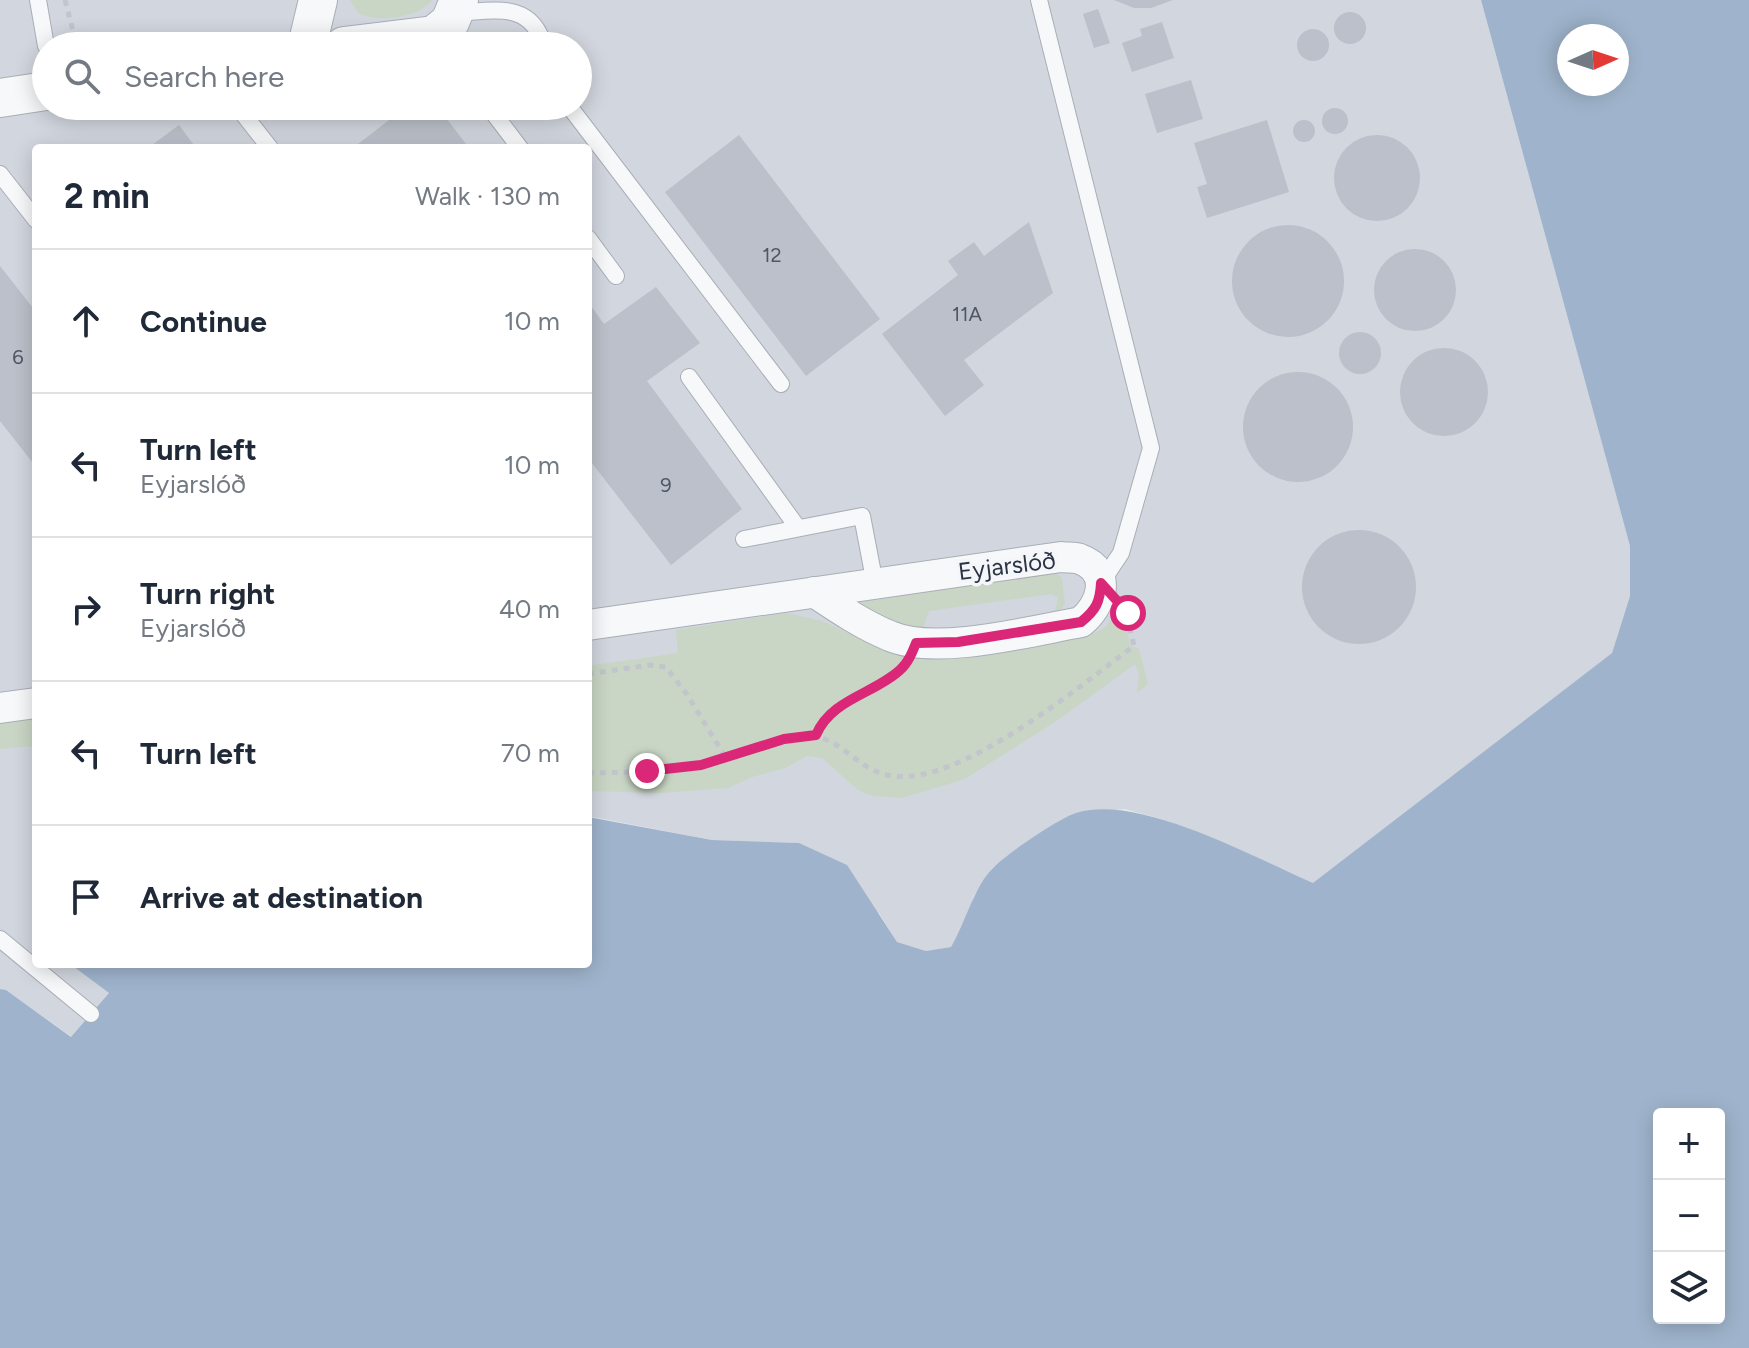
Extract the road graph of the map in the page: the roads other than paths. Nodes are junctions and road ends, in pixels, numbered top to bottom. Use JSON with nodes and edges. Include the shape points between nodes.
{"nodes":[{"id":1,"x":38,"y":0,"type":"edge"},
{"id":2,"x":318,"y":0,"type":"edge"},
{"id":3,"x":1039,"y":0,"type":"edge"},
{"id":4,"x":448,"y":24,"type":"edge"},
{"id":5,"x":44,"y":32,"type":"edge"},
{"id":6,"x":310,"y":32,"type":"edge"},
{"id":7,"x":410,"y":32,"type":"edge"},
{"id":8,"x":538,"y":32,"type":"edge"},
{"id":9,"x":32,"y":93,"type":"edge"},
{"id":10,"x":0,"y":98,"type":"edge"},
{"id":11,"x":248,"y":120,"type":"edge"},
{"id":12,"x":499,"y":120,"type":"edge"},
{"id":13,"x":580,"y":120,"type":"edge"},
{"id":14,"x":267,"y":144,"type":"edge"},
{"id":15,"x":517,"y":144,"type":"edge"},
{"id":16,"x":0,"y":174,"type":"edge"},
{"id":17,"x":32,"y":215,"type":"edge"},
{"id":18,"x":592,"y":243,"type":"edge"},
{"id":19,"x":616,"y":276,"type":"dead end"},
{"id":20,"x":689,"y":377,"type":"dead end"},
{"id":21,"x":781,"y":384,"type":"dead end"},
{"id":22,"x":798,"y":528,"type":"junction"},
{"id":23,"x":744,"y":539,"type":"dead end"},
{"id":24,"x":1101,"y":583,"type":"junction"},
{"id":25,"x":875,"y":584,"type":"junction"},
{"id":26,"x":814,"y":592,"type":"junction"},
{"id":27,"x":592,"y":624,"type":"edge"},
{"id":28,"x":32,"y":704,"type":"edge"},
{"id":29,"x":0,"y":708,"type":"edge"},
{"id":30,"x":0,"y":939,"type":"edge"},
{"id":31,"x":32,"y":965,"type":"edge"},
{"id":32,"x":35,"y":968,"type":"edge"},
{"id":33,"x":91,"y":1014,"type":"dead end"}],
"edges":[{"from":1,"to":5,"type":"lane"},
{"from":2,"to":6,"type":"street"},
{"from":3,"to":24,"type":"lane","via":[[1151,448],[1121,553]]},
{"from":4,"to":7,"type":"street"},
{"from":4,"to":8,"type":"lane","via":[[505,10],[517,13]]},
{"from":9,"to":10,"type":"street"},
{"from":11,"to":14,"type":"lane"},
{"from":12,"to":15,"type":"lane"},
{"from":13,"to":21,"type":"lane"},
{"from":16,"to":17,"type":"lane"},
{"from":18,"to":19,"type":"lane"},
{"from":20,"to":22,"type":"lane"},
{"from":22,"to":23,"type":"lane"},
{"from":22,"to":25,"type":"lane","via":[[862,516]]},
{"from":24,"to":25,"type":"street","name":"Eyjarslóð","via":[[1080,559],[1061,557]]},
{"from":24,"to":26,"type":"street","via":[[1100,600],[1081,622],[958,642],[916,643],[891,637]]},
{"from":25,"to":26,"type":"street","name":"Eyjarslóð"},
{"from":26,"to":27,"type":"street","name":"Eyjarslóð"},
{"from":28,"to":29,"type":"street"},
{"from":30,"to":31,"type":"lane"},
{"from":32,"to":33,"type":"lane"}]}
